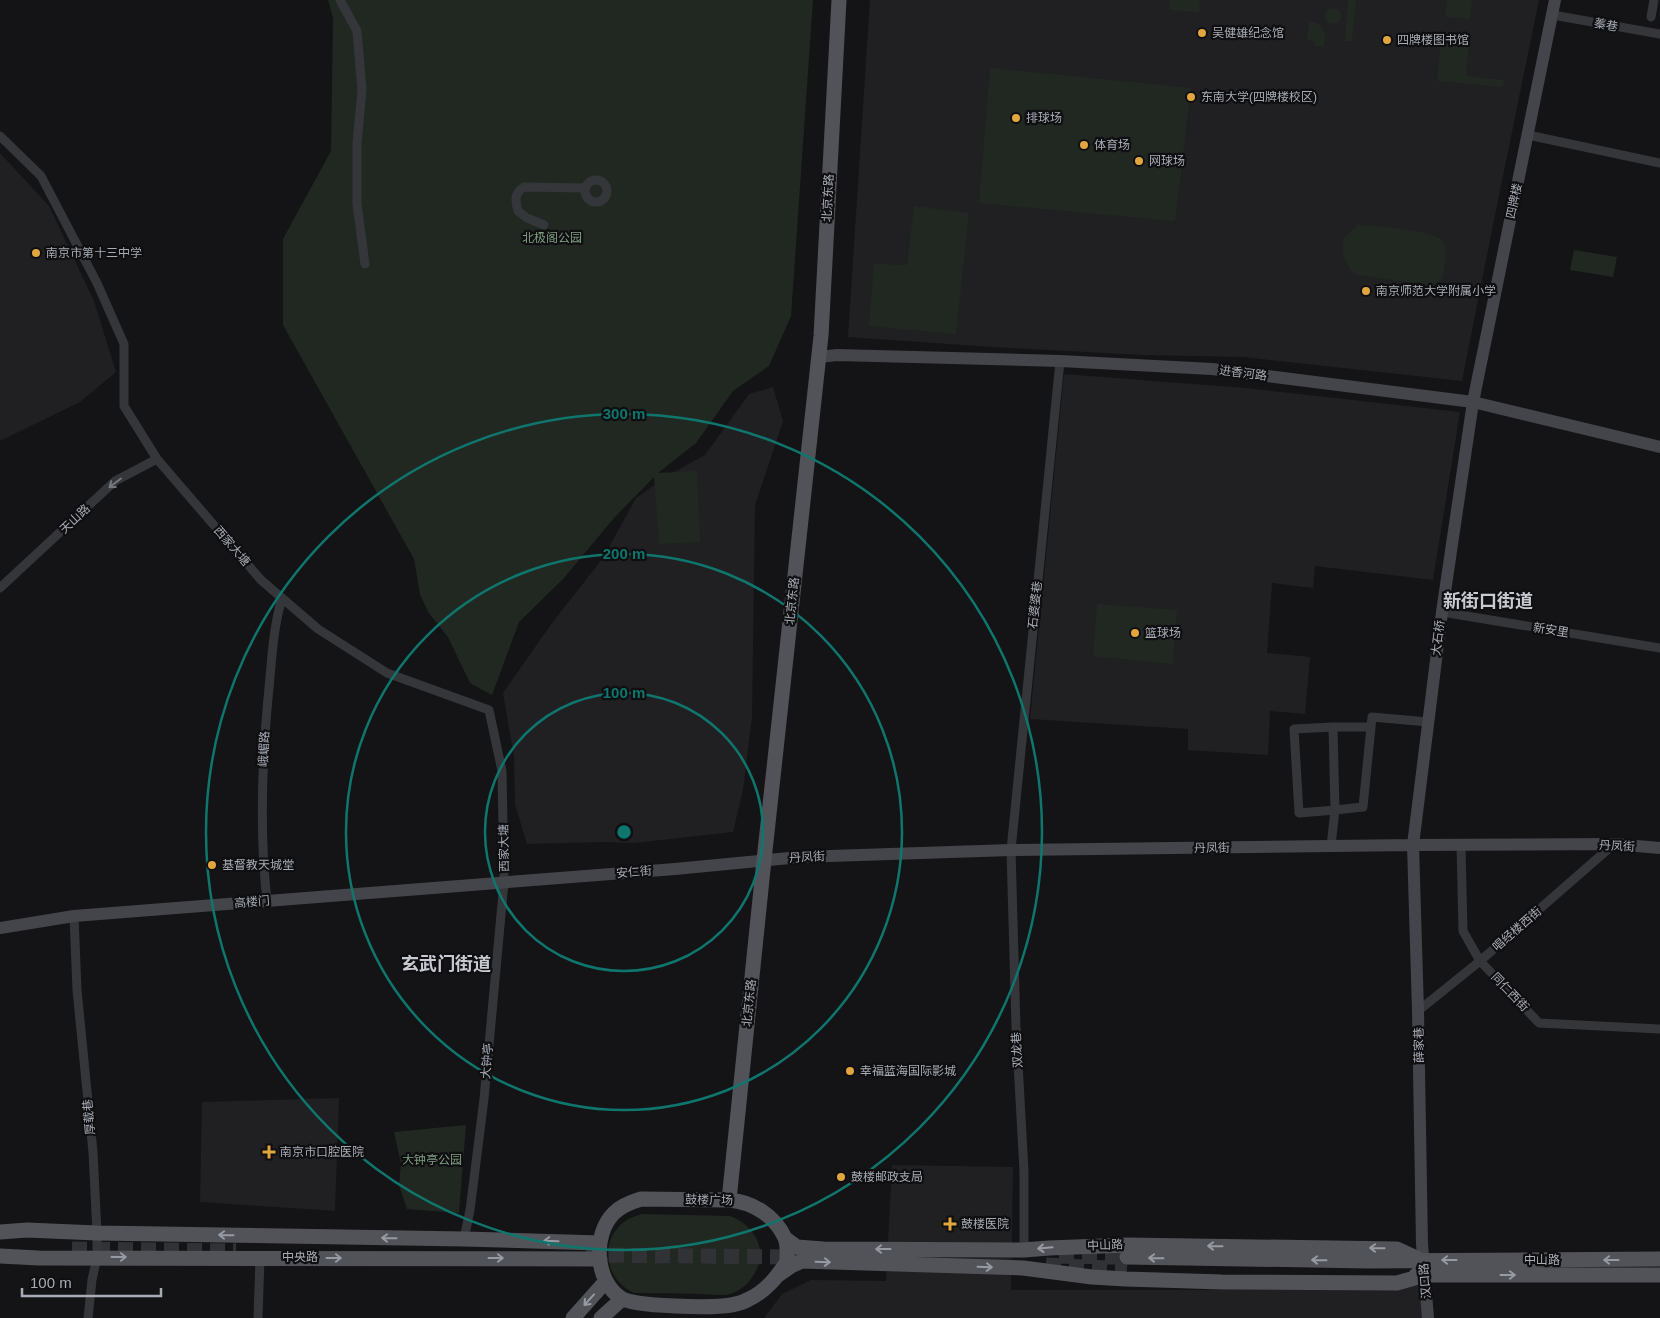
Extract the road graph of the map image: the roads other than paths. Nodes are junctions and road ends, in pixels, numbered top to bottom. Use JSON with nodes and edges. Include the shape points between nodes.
{"nodes":[{"id":1,"x":340,"y":0,"type":"edge"},
{"id":2,"x":839,"y":0,"type":"edge"},
{"id":3,"x":1556,"y":0,"type":"edge"},
{"id":4,"x":1654,"y":0,"type":"edge"},
{"id":5,"x":1553,"y":15,"type":"junction"},
{"id":6,"x":1651,"y":17,"type":"dead end"},
{"id":7,"x":1660,"y":34,"type":"edge"},
{"id":8,"x":1528,"y":134,"type":"junction"},
{"id":9,"x":0,"y":136,"type":"edge"},
{"id":10,"x":1660,"y":163,"type":"edge"},
{"id":11,"x":586,"y":188,"type":"dead end"},
{"id":12,"x":544,"y":225,"type":"dead end"},
{"id":13,"x":365,"y":264,"type":"dead end"},
{"id":14,"x":819,"y":357,"type":"junction"},
{"id":15,"x":1060,"y":361,"type":"junction"},
{"id":16,"x":1473,"y":402,"type":"junction"},
{"id":17,"x":1660,"y":447,"type":"edge"},
{"id":18,"x":157,"y":459,"type":"junction"},
{"id":19,"x":0,"y":588,"type":"edge"},
{"id":20,"x":282,"y":598,"type":"junction"},
{"id":21,"x":1442,"y":612,"type":"junction"},
{"id":22,"x":1660,"y":648,"type":"edge"},
{"id":23,"x":1428,"y":722,"type":"junction"},
{"id":24,"x":1333,"y":727,"type":"junction"},
{"id":25,"x":1371,"y":728,"type":"junction"},
{"id":26,"x":1336,"y":810,"type":"junction"},
{"id":27,"x":1614,"y":844,"type":"junction"},
{"id":28,"x":1413,"y":845,"type":"junction"},
{"id":29,"x":1462,"y":845,"type":"junction"},
{"id":30,"x":1331,"y":846,"type":"junction"},
{"id":31,"x":1660,"y":848,"type":"edge"},
{"id":32,"x":1011,"y":850,"type":"junction"},
{"id":33,"x":764,"y":860,"type":"junction"},
{"id":34,"x":504,"y":882,"type":"junction"},
{"id":35,"x":267,"y":901,"type":"junction"},
{"id":36,"x":74,"y":916,"type":"junction"},
{"id":37,"x":0,"y":928,"type":"edge"},
{"id":38,"x":1480,"y":961,"type":"junction"},
{"id":39,"x":1418,"y":1011,"type":"junction"},
{"id":40,"x":1660,"y":1029,"type":"edge"},
{"id":41,"x":729,"y":1200,"type":"junction"},
{"id":42,"x":0,"y":1232,"type":"edge"},
{"id":43,"x":97,"y":1234,"type":"junction"},
{"id":44,"x":0,"y":1238,"type":"edge"},
{"id":45,"x":464,"y":1239,"type":"junction"},
{"id":46,"x":786,"y":1240,"type":"junction"},
{"id":47,"x":600,"y":1243,"type":"junction"},
{"id":48,"x":1422,"y":1244,"type":"joint"},
{"id":49,"x":0,"y":1248,"type":"edge"},
{"id":50,"x":1024,"y":1250,"type":"junction"},
{"id":51,"x":0,"y":1256,"type":"edge"},
{"id":52,"x":97,"y":1257,"type":"junction"},
{"id":53,"x":260,"y":1257,"type":"junction"},
{"id":54,"x":600,"y":1259,"type":"junction"},
{"id":55,"x":1660,"y":1259,"type":"edge"},
{"id":56,"x":1424,"y":1268,"type":"junction"},
{"id":57,"x":1660,"y":1275,"type":"edge"},
{"id":58,"x":778,"y":1276,"type":"junction"},
{"id":59,"x":606,"y":1281,"type":"junction"},
{"id":60,"x":622,"y":1299,"type":"junction"},
{"id":61,"x":733,"y":1311,"type":"edge"},
{"id":62,"x":711,"y":1312,"type":"edge"},
{"id":63,"x":88,"y":1318,"type":"edge"},
{"id":64,"x":258,"y":1318,"type":"edge"},
{"id":65,"x":573,"y":1318,"type":"edge"},
{"id":66,"x":602,"y":1318,"type":"edge"},
{"id":67,"x":1428,"y":1318,"type":"edge"}],
"edges":[{"from":1,"to":13,"type":"street","via":[[357,31],[362,90],[357,143],[357,204]]},
{"from":2,"to":14,"type":"main road","name":"北京东路"},
{"from":3,"to":5,"type":"street","name":"四牌楼"},
{"from":4,"to":6,"type":"street"},
{"from":5,"to":7,"type":"street","name":"蓁巷"},
{"from":5,"to":8,"type":"street","name":"四牌楼"},
{"from":8,"to":10,"type":"street"},
{"from":8,"to":16,"type":"street","name":"四牌楼"},
{"from":9,"to":18,"type":"street","name":"西家大塘","via":[[41,176],[97,283],[124,344],[124,406]]},
{"from":11,"to":12,"type":"street","via":[[524,187],[518,191],[518,211]]},
{"from":14,"to":15,"type":"street","name":"进香河路"},
{"from":14,"to":33,"type":"main road","name":"北京东路"},
{"from":15,"to":16,"type":"street","name":"进香河路","via":[[1212,369]]},
{"from":15,"to":32,"type":"street","name":"石婆婆巷"},
{"from":16,"to":17,"type":"street","name":"进香河路"},
{"from":16,"to":21,"type":"street","name":"大石桥"},
{"from":18,"to":19,"type":"street","name":"天山路","one_way":true,"via":[[115,481]]},
{"from":18,"to":20,"type":"street","name":"西家大塘","via":[[261,580]]},
{"from":20,"to":34,"type":"street","name":"西家大塘","via":[[318,629],[387,673],[489,710],[502,771]]},
{"from":20,"to":35,"type":"street","name":"峨嵋路","via":[[275,622],[263,754]]},
{"from":21,"to":22,"type":"street","name":"新安里"},
{"from":21,"to":23,"type":"street","name":"大石桥"},
{"from":23,"to":25,"type":"street","via":[[1372,717]]},
{"from":23,"to":28,"type":"street","name":"大石桥"},
{"from":24,"to":25,"type":"street"},
{"from":24,"to":26,"type":"street"},
{"from":24,"to":26,"type":"street","via":[[1294,729],[1298,813]]},
{"from":25,"to":26,"type":"street","via":[[1363,807]]},
{"from":26,"to":30,"type":"street"},
{"from":27,"to":29,"type":"street","name":"丹凤街"},
{"from":27,"to":31,"type":"street","name":"丹凤街"},
{"from":27,"to":38,"type":"street","name":"唱经楼西街"},
{"from":28,"to":29,"type":"street","name":"丹凤街"},
{"from":28,"to":30,"type":"street","name":"丹凤街"},
{"from":28,"to":39,"type":"street","name":"薛家巷"},
{"from":29,"to":38,"type":"street","name":"同仁西街","via":[[1463,931]]},
{"from":30,"to":32,"type":"street","name":"丹凤街"},
{"from":32,"to":33,"type":"street","name":"丹凤街"},
{"from":32,"to":50,"type":"street","name":"双龙巷","via":[[1024,1170]]},
{"from":33,"to":34,"type":"street","name":"安仁街"},
{"from":33,"to":41,"type":"main road","name":"北京东路"},
{"from":34,"to":35,"type":"street","name":"高楼门"},
{"from":34,"to":45,"type":"street","name":"大钟亭","via":[[484,1099]]},
{"from":35,"to":36,"type":"street","name":"高楼门"},
{"from":36,"to":37,"type":"street","name":"高楼门"},
{"from":36,"to":43,"type":"street","name":"厚载巷"},
{"from":38,"to":39,"type":"street","name":"唱经楼西街"},
{"from":38,"to":40,"type":"street","name":"同仁西街","via":[[1539,1023]]},
{"from":39,"to":48,"type":"street","name":"薛家巷"},
{"from":41,"to":46,"type":"main road","name":"鼓楼广场","via":[[742,1201],[761,1210]]},
{"from":41,"to":47,"type":"main road","name":"鼓楼广场","via":[[641,1199],[631,1202],[609,1219]]},
{"from":42,"to":43,"type":"main road","name":"中央路","via":[[27,1230]]},
{"from":45,"to":43,"type":"main road","name":"中央路","one_way":true},
{"from":43,"to":52,"type":"street","name":"厚载巷"},
{"from":44,"to":49,"type":"main road","via":[[73,1245]]},
{"from":47,"to":45,"type":"main road","name":"中央路","one_way":true},
{"from":50,"to":46,"type":"main road","name":"中山路","one_way":true,"via":[[804,1248]]},
{"from":46,"to":58,"type":"main road","via":[[787,1262]]},
{"from":47,"to":54,"type":"main road","name":"鼓楼广场"},
{"from":48,"to":56,"type":"street","name":"汉口路"},
{"from":56,"to":50,"type":"main road","name":"中山路","one_way":true,"via":[[1398,1249],[1128,1245]]},
{"from":51,"to":52,"type":"main road","name":"中央路"},
{"from":52,"to":53,"type":"main road","name":"中央路","one_way":true},
{"from":52,"to":63,"type":"street","name":"厚载巷"},
{"from":53,"to":54,"type":"main road","name":"中央路","one_way":true},
{"from":53,"to":64,"type":"street"},
{"from":54,"to":59,"type":"main road","name":"鼓楼广场"},
{"from":55,"to":56,"type":"main road","name":"中山路","one_way":true},
{"from":56,"to":56,"type":"main road","name":"中山路","one_way":true,"via":[[1368,1261],[1127,1263],[1279,1275]]},
{"from":56,"to":57,"type":"main road","one_way":true},
{"from":58,"to":56,"type":"main road","one_way":true,"via":[[802,1261],[1023,1268],[1092,1277],[1222,1282],[1397,1283]]},
{"from":56,"to":67,"type":"street","name":"汉口路"},
{"from":58,"to":61,"type":"main road"},
{"from":59,"to":60,"type":"main road","name":"鼓楼广场"},
{"from":59,"to":65,"type":"main road","one_way":true},
{"from":60,"to":62,"type":"main road"},
{"from":60,"to":66,"type":"main road"},
{"from":61,"to":62,"type":"main road"}]}
